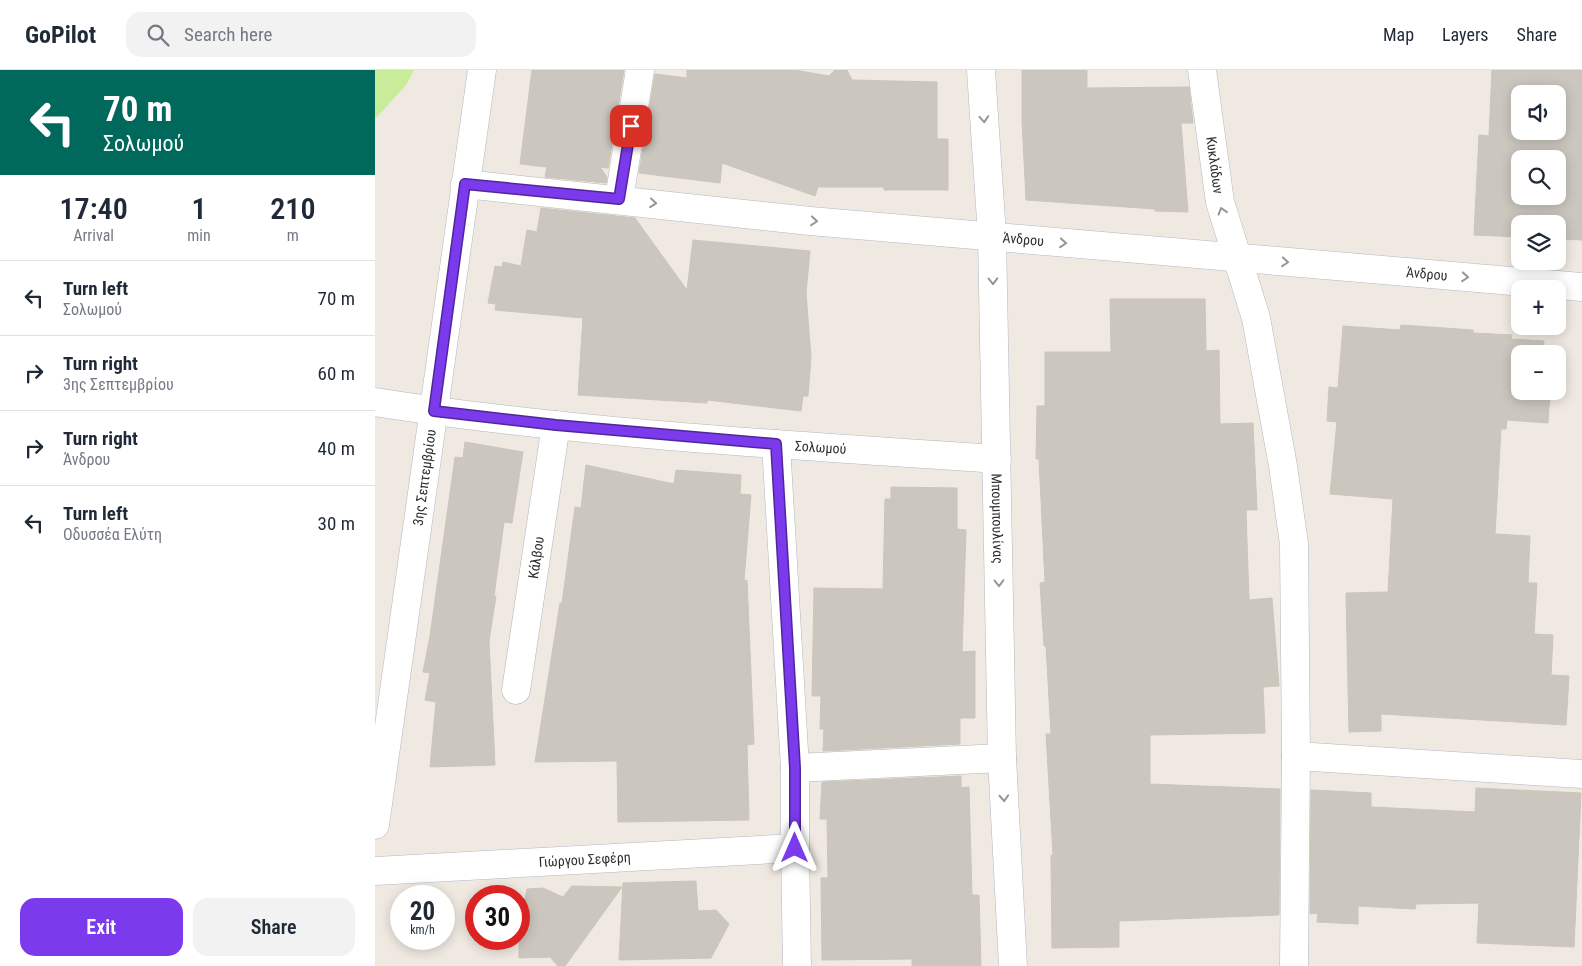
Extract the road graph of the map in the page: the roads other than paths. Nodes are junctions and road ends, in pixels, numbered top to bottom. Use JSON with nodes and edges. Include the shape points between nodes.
{"nodes":[{"id":1,"x":481,"y":70,"type":"edge"},
{"id":2,"x":641,"y":70,"type":"edge"},
{"id":3,"x":981,"y":70,"type":"edge"},
{"id":4,"x":1202,"y":70,"type":"edge"},
{"id":5,"x":465,"y":184,"type":"junction"},
{"id":6,"x":619,"y":199,"type":"junction"},
{"id":7,"x":992,"y":236,"type":"junction"},
{"id":8,"x":1237,"y":258,"type":"junction"},
{"id":9,"x":1582,"y":287,"type":"edge"},
{"id":10,"x":375,"y":402,"type":"edge"},
{"id":11,"x":434,"y":411,"type":"junction"},
{"id":12,"x":556,"y":425,"type":"junction"},
{"id":13,"x":776,"y":444,"type":"junction"},
{"id":14,"x":997,"y":459,"type":"junction"},
{"id":15,"x":516,"y":690,"type":"dead end"},
{"id":16,"x":1297,"y":756,"type":"junction"},
{"id":17,"x":1002,"y":758,"type":"junction"},
{"id":18,"x":795,"y":768,"type":"junction"},
{"id":19,"x":1582,"y":774,"type":"edge"},
{"id":20,"x":375,"y":825,"type":"edge"},
{"id":21,"x":795,"y":848,"type":"junction"},
{"id":22,"x":375,"y":871,"type":"edge"},
{"id":23,"x":797,"y":966,"type":"edge"},
{"id":24,"x":1013,"y":966,"type":"edge"},
{"id":25,"x":1294,"y":966,"type":"edge"}],
"edges":[{"from":1,"to":5,"type":"street","name":"3ης Σεπτεμβρίου"},
{"from":2,"to":6,"type":"street"},
{"from":3,"to":7,"type":"street","name":"Μπουμπουλίνας","one_way":true},
{"from":8,"to":4,"type":"street","name":"Κυκλάδων","one_way":true,"via":[[1220,202]]},
{"from":5,"to":6,"type":"street","name":"Άνδρου"},
{"from":5,"to":11,"type":"street","name":"3ης Σεπτεμβρίου"},
{"from":6,"to":7,"type":"street","name":"Άνδρου","one_way":true,"via":[[810,221]]},
{"from":7,"to":8,"type":"street","name":"Άνδρου","one_way":true},
{"from":7,"to":14,"type":"street","name":"Μπουμπουλίνας","one_way":true},
{"from":8,"to":9,"type":"street","name":"Άνδρου","one_way":true},
{"from":8,"to":16,"type":"street","name":"Κυκλάδων","via":[[1256,318],[1294,544]]},
{"from":10,"to":11,"type":"street","name":"Σολωμού"},
{"from":11,"to":12,"type":"street","name":"Σολωμού"},
{"from":11,"to":20,"type":"street","name":"3ης Σεπτεμβρίου"},
{"from":12,"to":13,"type":"street","name":"Σολωμού"},
{"from":12,"to":15,"type":"street","name":"Κάλβου"},
{"from":13,"to":14,"type":"street","name":"Σολωμού"},
{"from":13,"to":18,"type":"street"},
{"from":14,"to":17,"type":"street","name":"Μπουμπουλίνας","one_way":true},
{"from":16,"to":19,"type":"street"},
{"from":16,"to":25,"type":"street","name":"Κυκλάδων"},
{"from":17,"to":18,"type":"street"},
{"from":17,"to":24,"type":"street","name":"Μπουμπουλίνας","one_way":true},
{"from":18,"to":21,"type":"street"},
{"from":21,"to":22,"type":"street","name":"Γιώργου Σεφέρη"},
{"from":21,"to":23,"type":"street"}]}
